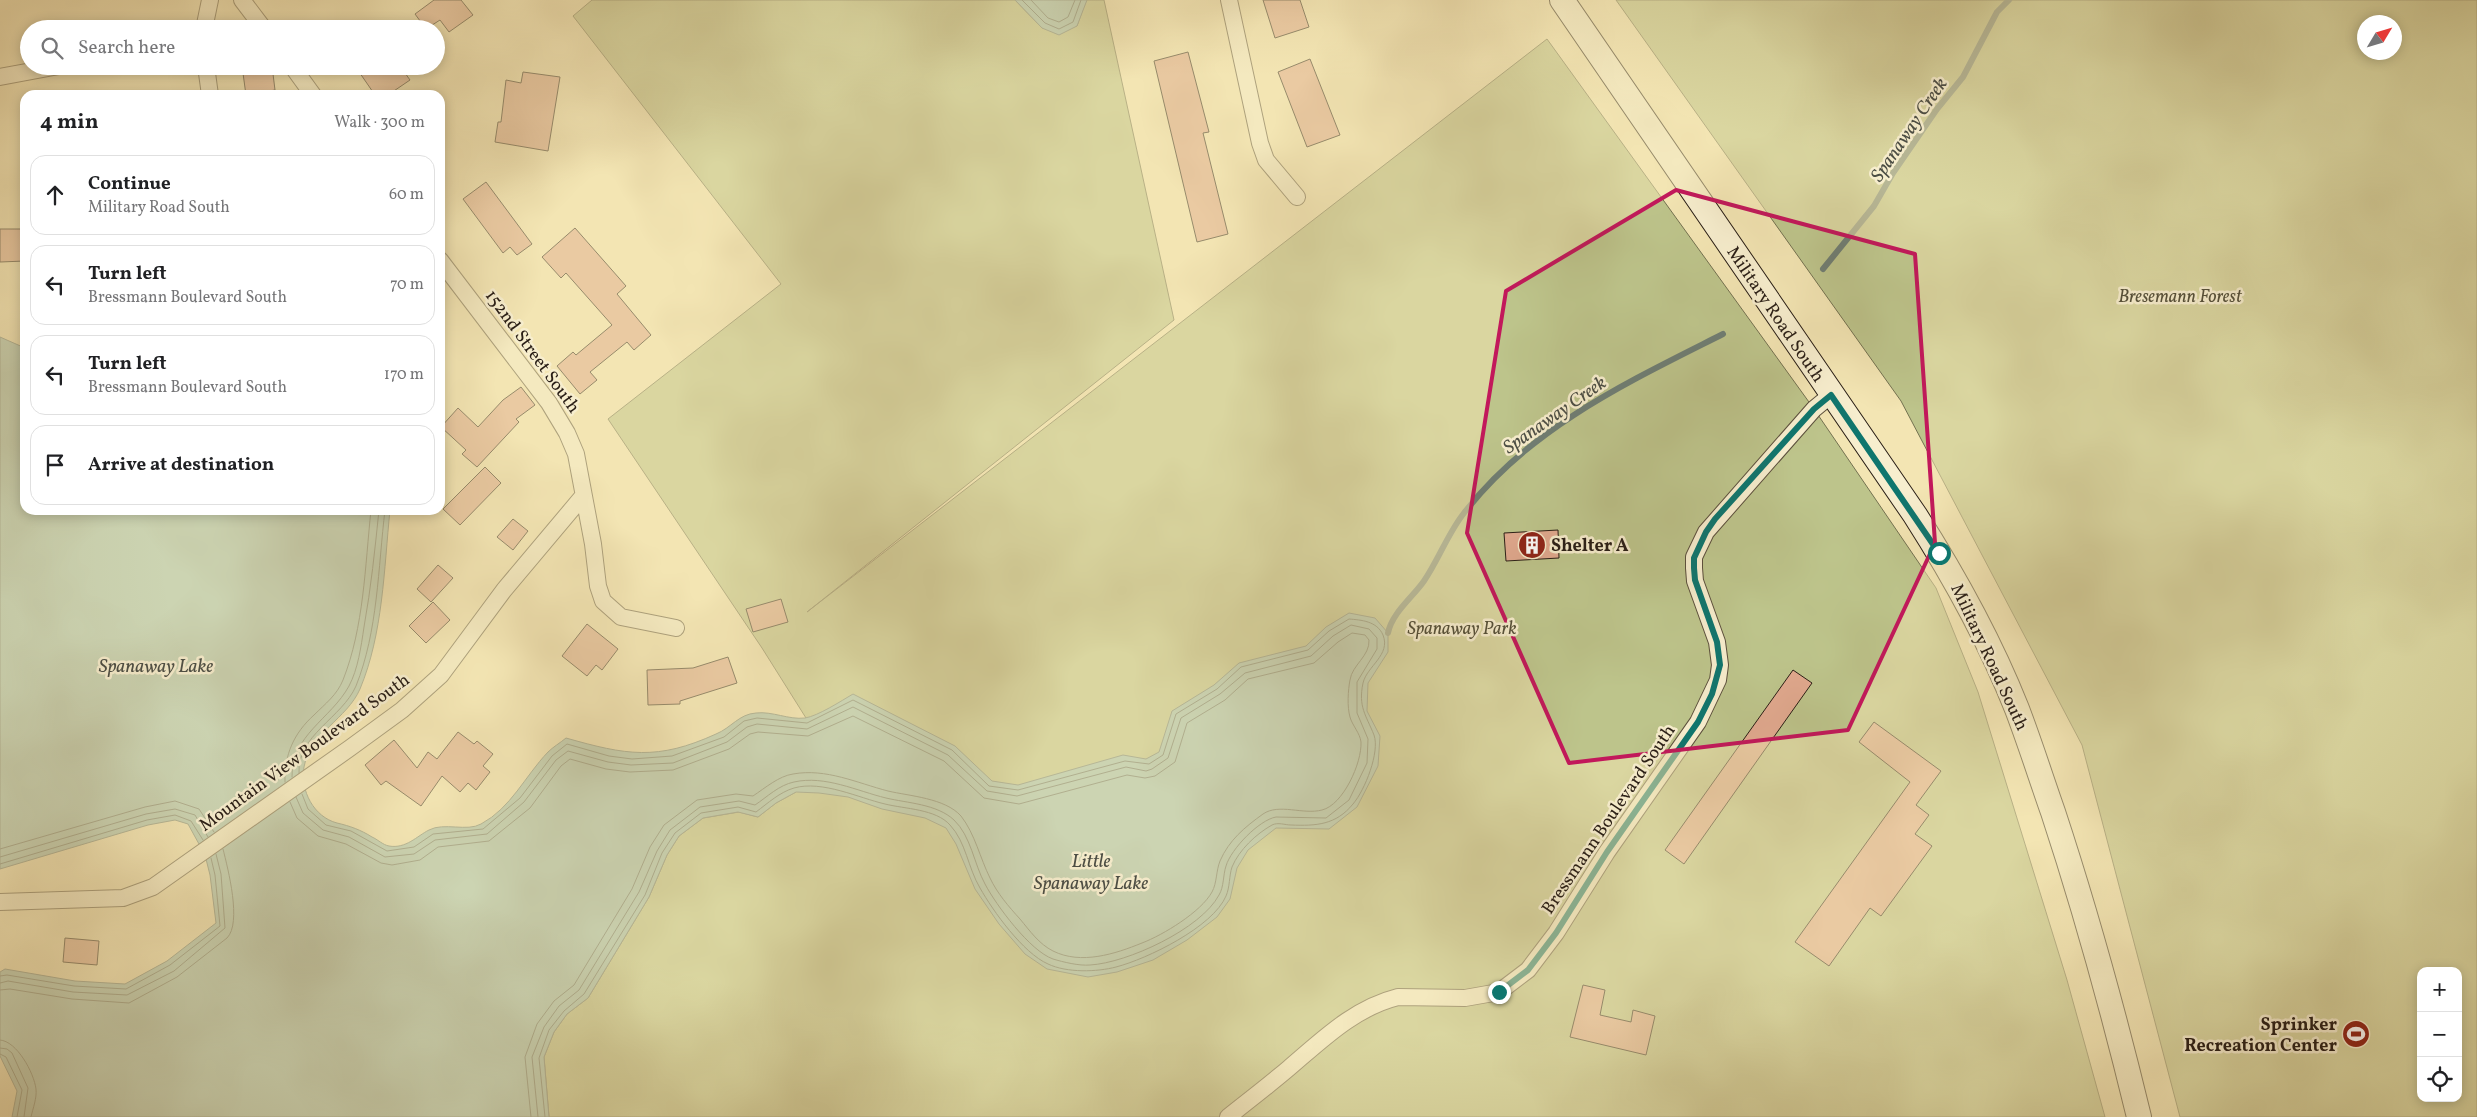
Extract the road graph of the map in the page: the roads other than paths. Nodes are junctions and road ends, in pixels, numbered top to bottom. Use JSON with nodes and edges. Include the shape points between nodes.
{"nodes":[{"id":1,"x":210,"y":0,"type":"edge"},
{"id":2,"x":242,"y":0,"type":"edge"},
{"id":3,"x":1229,"y":0,"type":"edge"},
{"id":4,"x":1562,"y":0,"type":"edge"},
{"id":5,"x":206,"y":20,"type":"edge"},
{"id":6,"x":257,"y":20,"type":"edge"},
{"id":7,"x":20,"y":73,"type":"edge"},
{"id":8,"x":207,"y":75,"type":"edge"},
{"id":9,"x":299,"y":75,"type":"edge"},
{"id":10,"x":0,"y":77,"type":"edge"},
{"id":11,"x":209,"y":90,"type":"edge"},
{"id":12,"x":309,"y":90,"type":"edge"},
{"id":13,"x":1297,"y":197,"type":"dead end"},
{"id":14,"x":445,"y":267,"type":"edge"},
{"id":15,"x":1831,"y":395,"type":"junction"},
{"id":16,"x":583,"y":496,"type":"junction"},
{"id":17,"x":676,"y":628,"type":"dead end"},
{"id":18,"x":0,"y":902,"type":"edge"},
{"id":19,"x":1228,"y":1117,"type":"edge"},
{"id":20,"x":2139,"y":1117,"type":"edge"}],
"edges":[{"from":1,"to":5,"type":"street"},
{"from":2,"to":6,"type":"street"},
{"from":3,"to":13,"type":"street","via":[[1260,143],[1266,160]]},
{"from":4,"to":15,"type":"main road","name":"Military Road South"},
{"from":7,"to":10,"type":"street"},
{"from":8,"to":11,"type":"street"},
{"from":9,"to":12,"type":"street"},
{"from":14,"to":16,"type":"street","name":"152nd Street South","via":[[549,403],[576,454]]},
{"from":15,"to":19,"type":"street","name":"Bressmann Boulevard South","via":[[1814,409],[1706,532],[1694,558],[1694,568],[1695,580],[1717,642],[1720,665],[1712,694],[1698,722],[1528,970],[1499,992],[1482,997],[1398,997],[1385,1000],[1334,1030]]},
{"from":15,"to":20,"type":"main road","name":"Military Road South","via":[[1939,553],[2017,709],[2072,870]]},
{"from":16,"to":17,"type":"street","name":"152nd Street South","via":[[603,601],[622,617]]},
{"from":16,"to":18,"type":"street","name":"Mountain View Boulevard South","via":[[504,590],[441,676],[350,748],[153,886],[123,898]]}]}
